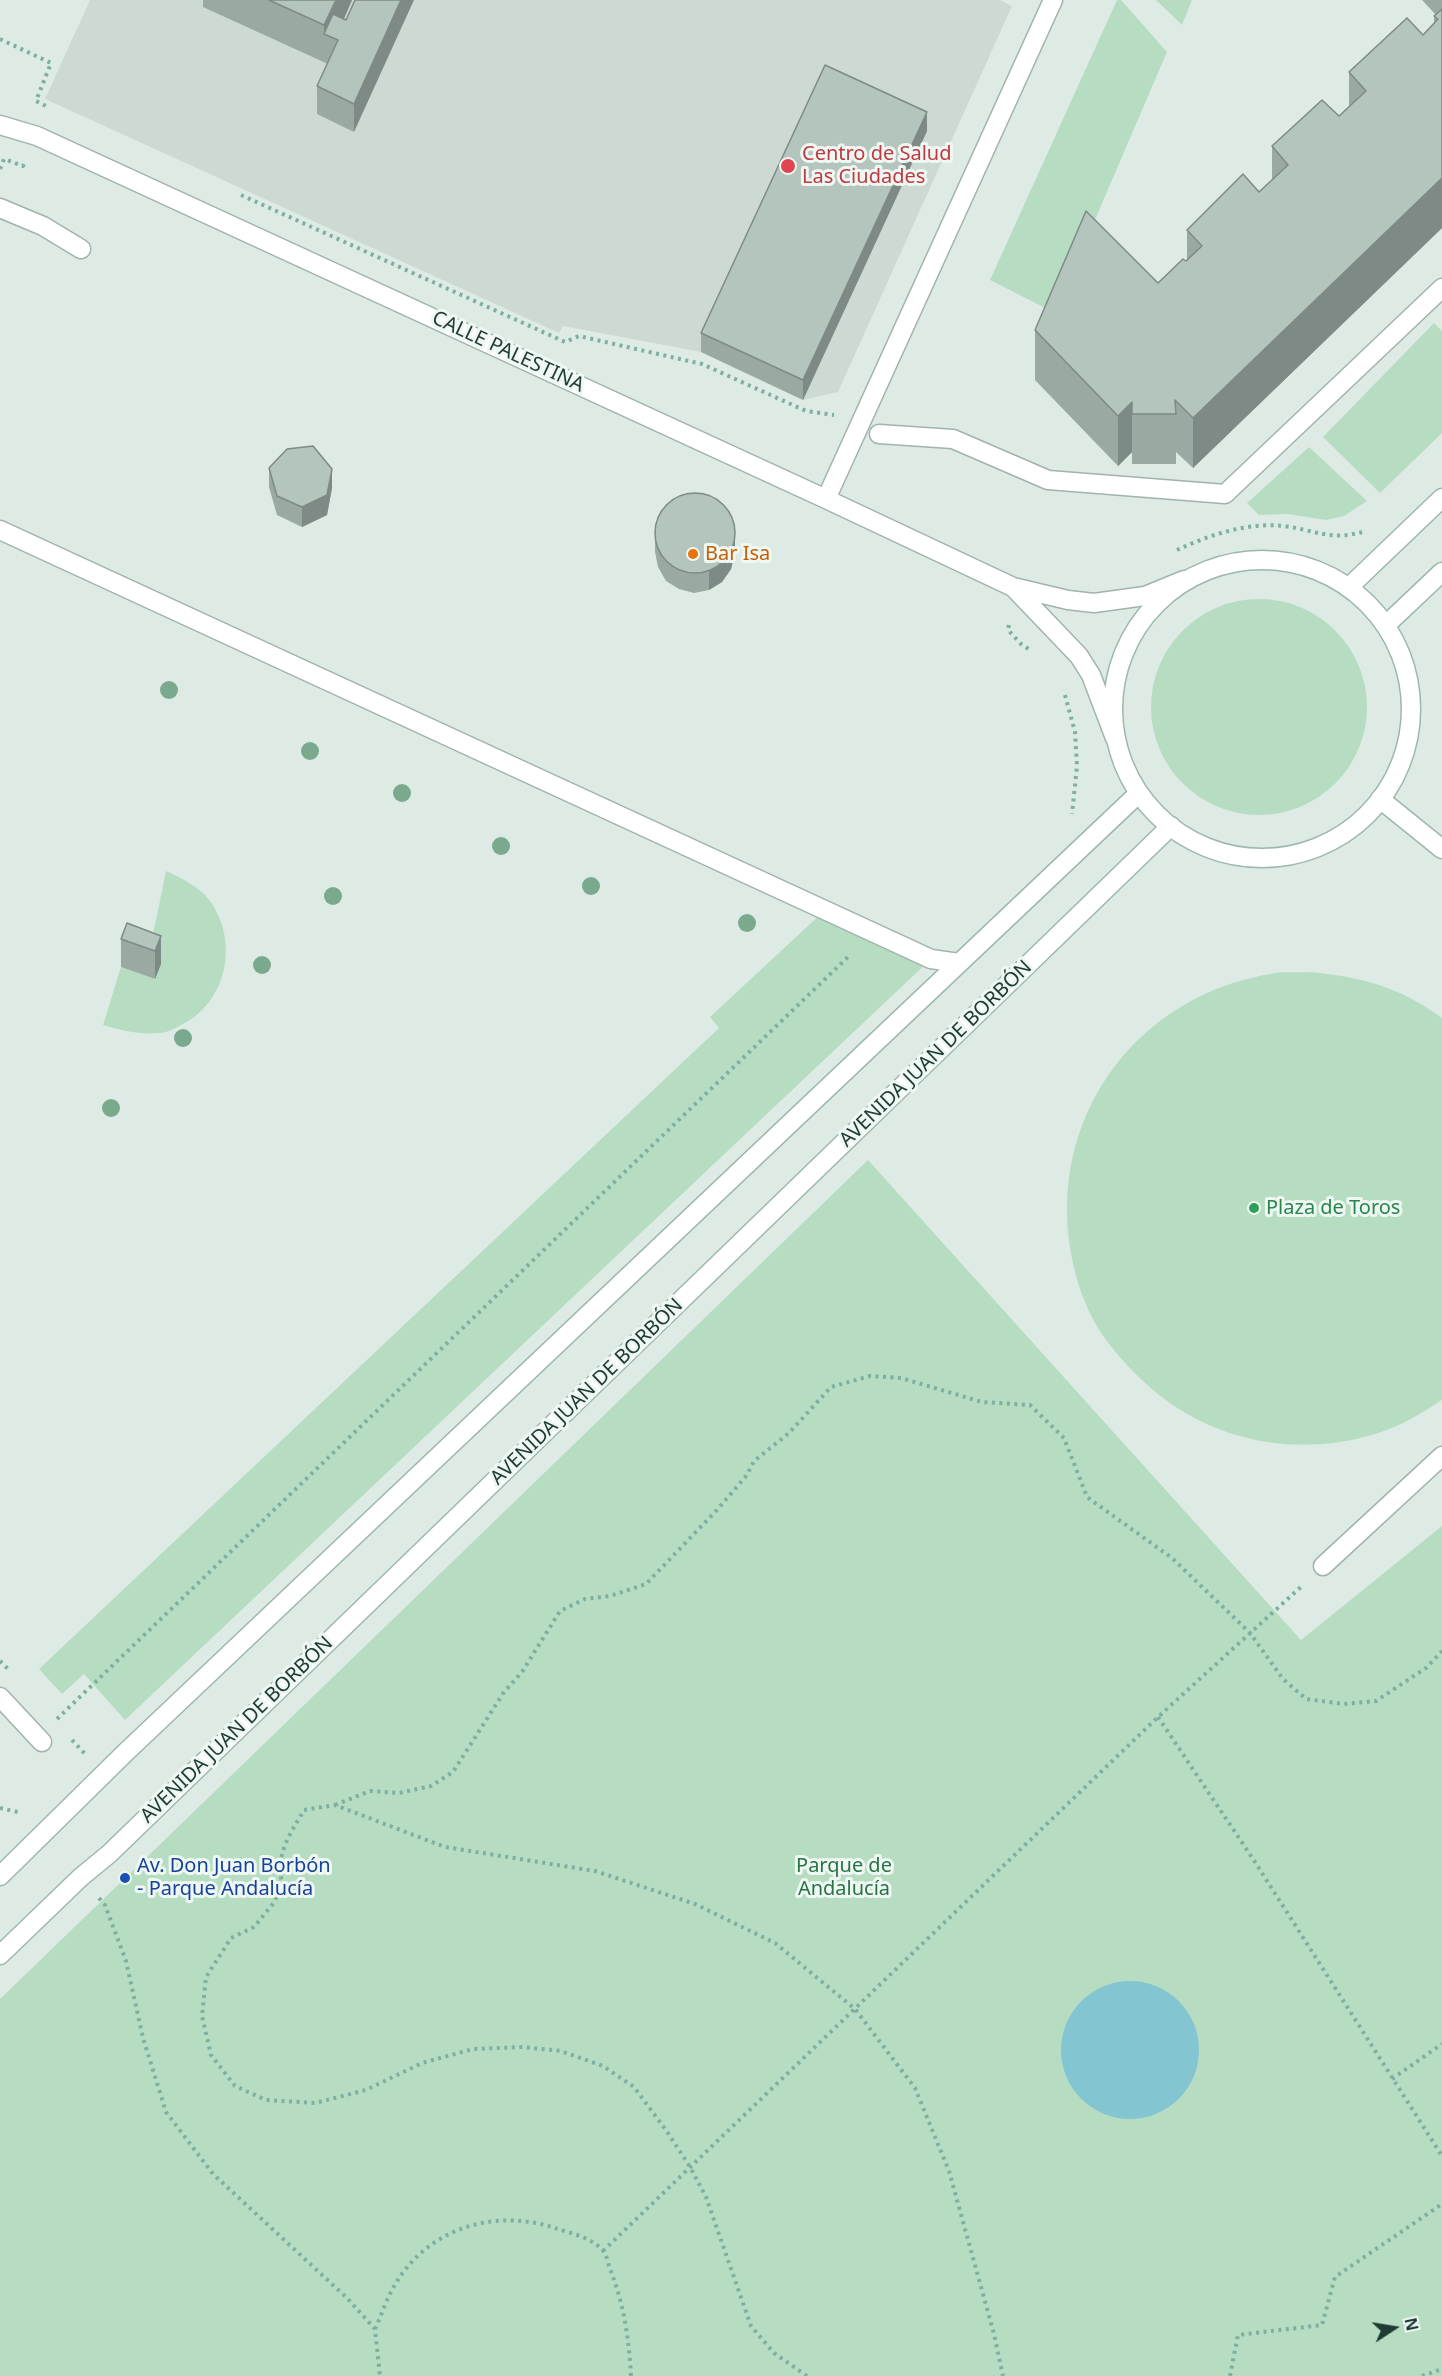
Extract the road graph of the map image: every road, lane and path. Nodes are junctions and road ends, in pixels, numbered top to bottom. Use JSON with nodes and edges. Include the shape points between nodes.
{"nodes":[{"id":1,"x":1053,"y":0,"type":"edge"},
{"id":2,"x":0,"y":39,"type":"edge"},
{"id":3,"x":51,"y":63,"type":"dead end"},
{"id":4,"x":0,"y":125,"type":"edge"},
{"id":5,"x":234,"y":192,"type":"dead end"},
{"id":6,"x":0,"y":208,"type":"edge"},
{"id":7,"x":81,"y":249,"type":"dead end"},
{"id":8,"x":1442,"y":288,"type":"edge"},
{"id":9,"x":859,"y":426,"type":"junction"},
{"id":10,"x":879,"y":434,"type":"dead end"},
{"id":11,"x":1442,"y":498,"type":"edge"},
{"id":12,"x":826,"y":499,"type":"junction"},
{"id":13,"x":0,"y":530,"type":"edge"},
{"id":14,"x":1442,"y":572,"type":"edge"},
{"id":15,"x":1184,"y":580,"type":"junction"},
{"id":16,"x":1013,"y":587,"type":"junction"},
{"id":17,"x":1349,"y":587,"type":"junction"},
{"id":18,"x":1386,"y":625,"type":"junction"},
{"id":19,"x":1115,"y":738,"type":"junction"},
{"id":20,"x":1139,"y":793,"type":"junction"},
{"id":21,"x":1380,"y":799,"type":"junction"},
{"id":22,"x":1171,"y":826,"type":"junction"},
{"id":23,"x":1442,"y":849,"type":"edge"},
{"id":24,"x":873,"y":933,"type":"junction"},
{"id":25,"x":959,"y":963,"type":"junction"},
{"id":26,"x":1442,"y":1456,"type":"edge"},
{"id":27,"x":1323,"y":1566,"type":"joint"},
{"id":28,"x":1250,"y":1633,"type":"junction"},
{"id":29,"x":1442,"y":1651,"type":"edge"},
{"id":30,"x":0,"y":1661,"type":"edge"},
{"id":31,"x":16,"y":1678,"type":"dead end"},
{"id":32,"x":0,"y":1697,"type":"edge"},
{"id":33,"x":47,"y":1713,"type":"dead end"},
{"id":34,"x":1158,"y":1717,"type":"junction"},
{"id":35,"x":71,"y":1739,"type":"dead end"},
{"id":36,"x":42,"y":1742,"type":"dead end"},
{"id":37,"x":87,"y":1756,"type":"dead end"},
{"id":38,"x":335,"y":1805,"type":"junction"},
{"id":39,"x":0,"y":1876,"type":"edge"},
{"id":40,"x":81,"y":1877,"type":"junction"},
{"id":41,"x":0,"y":1954,"type":"edge"},
{"id":42,"x":855,"y":2009,"type":"junction"},
{"id":43,"x":1442,"y":2044,"type":"edge"},
{"id":44,"x":1392,"y":2079,"type":"junction"},
{"id":45,"x":1442,"y":2156,"type":"edge"},
{"id":46,"x":690,"y":2167,"type":"junction"},
{"id":47,"x":1442,"y":2204,"type":"edge"},
{"id":48,"x":603,"y":2251,"type":"junction"},
{"id":49,"x":375,"y":2329,"type":"junction"},
{"id":50,"x":1442,"y":2369,"type":"edge"},
{"id":51,"x":380,"y":2376,"type":"edge"},
{"id":52,"x":632,"y":2376,"type":"edge"},
{"id":53,"x":807,"y":2376,"type":"edge"},
{"id":54,"x":1003,"y":2376,"type":"edge"},
{"id":55,"x":1230,"y":2376,"type":"edge"},
{"id":56,"x":1422,"y":2376,"type":"edge"}],
"edges":[{"from":1,"to":9,"type":"street"},
{"from":2,"to":3,"type":"path"},
{"from":4,"to":12,"type":"street","name":"CALLE PALESTINA","via":[[37,136]]},
{"from":5,"to":9,"type":"path","via":[[565,342],[579,336],[702,364],[806,411],[828,413]]},
{"from":6,"to":7,"type":"street","via":[[43,226]]},
{"from":8,"to":10,"type":"street","via":[[1225,494],[1048,480],[953,439]]},
{"from":9,"to":12,"type":"street"},
{"from":11,"to":17,"type":"street"},
{"from":12,"to":16,"type":"street","name":"CALLE PALESTINA"},
{"from":13,"to":24,"type":"street"},
{"from":14,"to":18,"type":"street"},
{"from":15,"to":16,"type":"street","name":"CALLE PALESTINA","via":[[1144,596],[1094,603]]},
{"from":15,"to":17,"type":"street","name":"CALLE PALESTINA","via":[[1224,563],[1268,559],[1311,567]]},
{"from":15,"to":19,"type":"street","via":[[1150,608],[1126,645],[1113,691]]},
{"from":16,"to":19,"type":"street","name":"CALLE PALESTINA","via":[[1079,656],[1091,675]]},
{"from":17,"to":18,"type":"street","name":"CALLE PALESTINA"},
{"from":18,"to":21,"type":"street","name":"CALLE PALESTINA","via":[[1405,668],[1411,715],[1402,761]]},
{"from":19,"to":20,"type":"street","name":"CALLE PALESTINA"},
{"from":20,"to":22,"type":"street","name":"CALLE PALESTINA","via":[[1153,812]]},
{"from":20,"to":25,"type":"street"},
{"from":21,"to":22,"type":"street","name":"CALLE PALESTINA","via":[[1363,819],[1334,840],[1302,853],[1262,859],[1222,853],[1185,837]]},
{"from":21,"to":23,"type":"street"},
{"from":22,"to":40,"type":"street","name":"AVENIDA JUAN DE BORBÓN"},
{"from":24,"to":25,"type":"street","via":[[931,959]]},
{"from":24,"to":33,"type":"path","via":[[55,1721]]},
{"from":25,"to":39,"type":"street"},
{"from":26,"to":27,"type":"street"},
{"from":27,"to":28,"type":"path"},
{"from":28,"to":29,"type":"path","via":[[1283,1679],[1306,1699],[1344,1704],[1376,1701],[1426,1668]]},
{"from":28,"to":34,"type":"path"},
{"from":28,"to":38,"type":"path","via":[[1172,1558],[1087,1497],[1064,1438],[1030,1405],[982,1402],[901,1378],[870,1376],[831,1387],[789,1433],[754,1461],[717,1510],[646,1584],[610,1596],[585,1599],[560,1611],[453,1772],[431,1786],[399,1793],[370,1791]]},
{"from":30,"to":31,"type":"path"},
{"from":32,"to":36,"type":"street"},
{"from":34,"to":42,"type":"path"},
{"from":34,"to":44,"type":"path"},
{"from":35,"to":37,"type":"path"},
{"from":38,"to":42,"type":"path","via":[[445,1847],[595,1871],[695,1904],[775,1943]]},
{"from":38,"to":46,"type":"path","via":[[304,1810],[287,1840],[278,1870],[283,1886],[272,1905],[254,1927],[231,1938],[206,1977],[202,2016],[211,2055],[235,2086],[266,2100],[315,2103],[366,2090],[422,2063],[473,2049],[523,2047],[561,2051],[603,2066],[633,2087]]},
{"from":40,"to":41,"type":"street","name":"AVENIDA JUAN DE BORBÓN"},
{"from":40,"to":49,"type":"path","via":[[105,1905],[126,1961],[143,2038],[166,2112],[213,2174],[347,2298]]},
{"from":42,"to":46,"type":"path"},
{"from":42,"to":54,"type":"path","via":[[915,2088],[950,2171]]},
{"from":43,"to":44,"type":"path"},
{"from":44,"to":45,"type":"path"},
{"from":46,"to":48,"type":"path"},
{"from":46,"to":53,"type":"path","via":[[706,2197],[751,2326],[774,2353]]},
{"from":47,"to":55,"type":"path","via":[[1335,2277],[1322,2325],[1238,2334]]},
{"from":48,"to":49,"type":"path","via":[[586,2239],[542,2224],[502,2219],[452,2231],[424,2249],[396,2283]]},
{"from":48,"to":52,"type":"path","via":[[618,2289],[628,2332]]},
{"from":49,"to":51,"type":"path"},
{"from":50,"to":56,"type":"path"}]}
